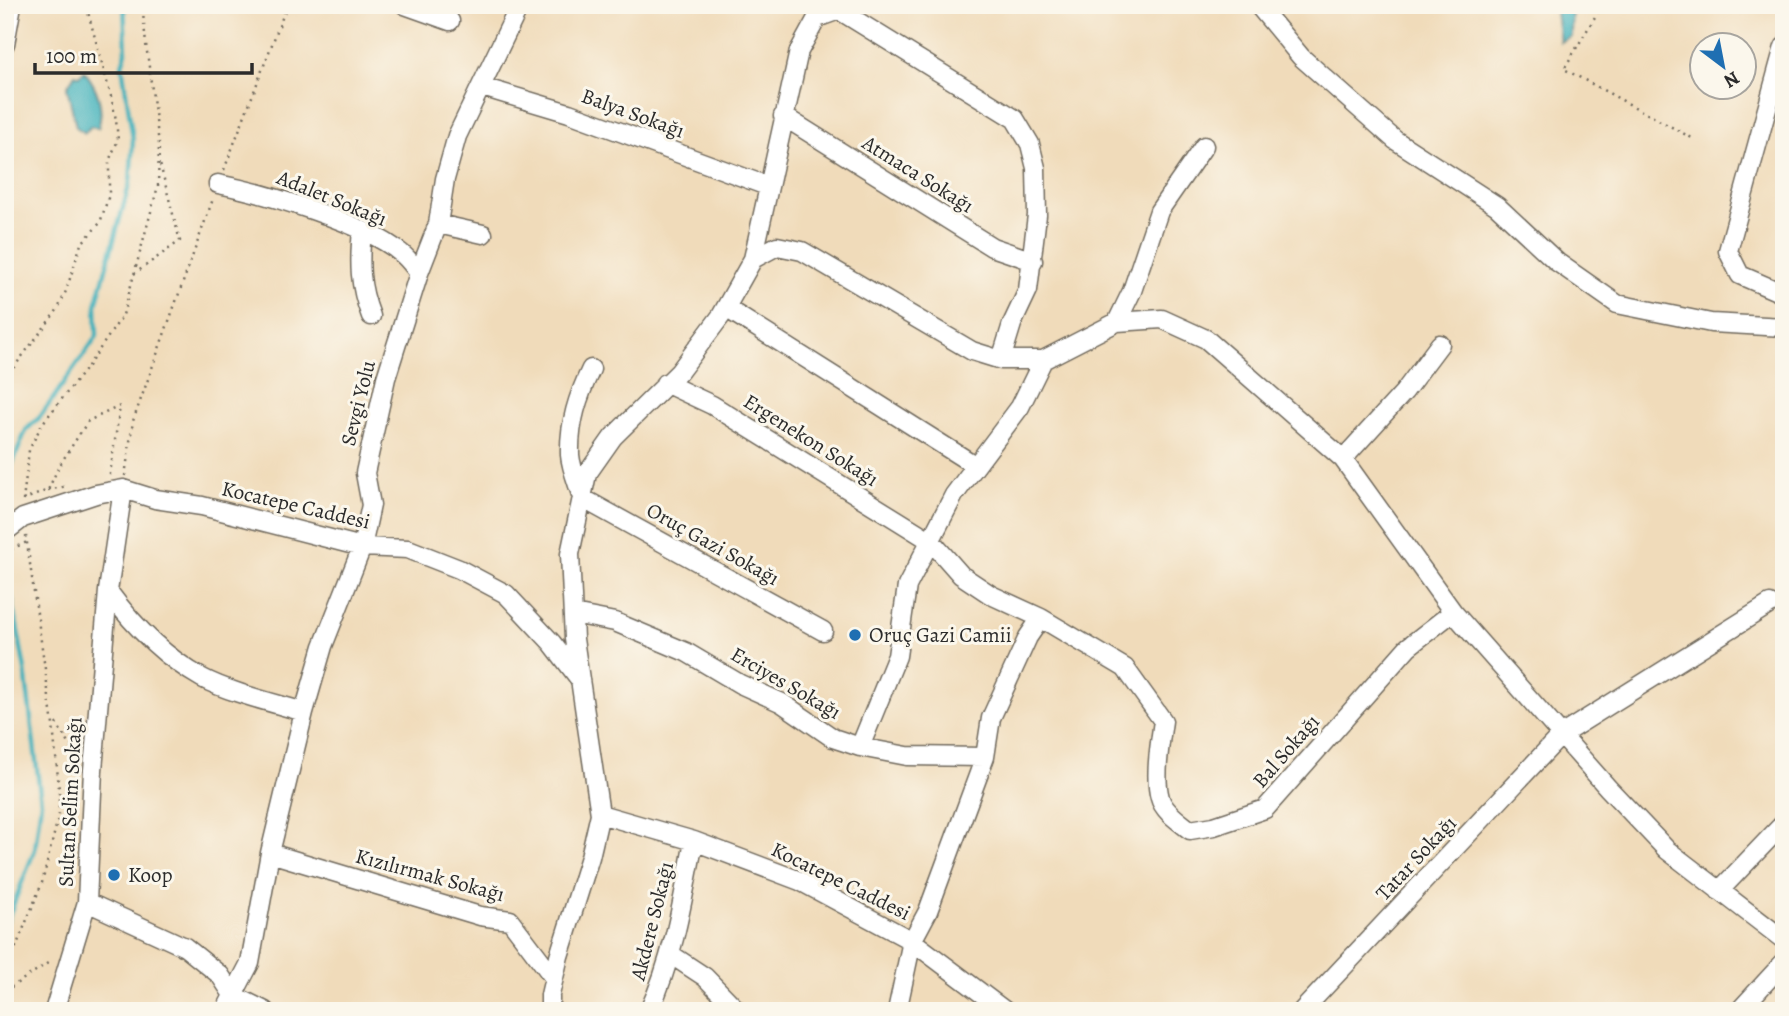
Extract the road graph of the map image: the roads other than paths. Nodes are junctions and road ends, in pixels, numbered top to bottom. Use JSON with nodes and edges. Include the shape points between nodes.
{"nodes":[{"id":1,"x":12,"y":5,"type":"edge"},
{"id":2,"x":405,"y":5,"type":"edge"},
{"id":3,"x":520,"y":5,"type":"edge"},
{"id":4,"x":1258,"y":5,"type":"edge"},
{"id":5,"x":450,"y":21,"type":"dead end"},
{"id":6,"x":5,"y":44,"type":"edge"},
{"id":7,"x":1784,"y":47,"type":"edge"},
{"id":8,"x":482,"y":87,"type":"junction"},
{"id":9,"x":783,"y":116,"type":"junction"},
{"id":10,"x":1204,"y":146,"type":"dead end"},
{"id":11,"x":218,"y":184,"type":"road end"},
{"id":12,"x":767,"y":186,"type":"junction"},
{"id":13,"x":438,"y":224,"type":"junction"},
{"id":14,"x":362,"y":230,"type":"junction"},
{"id":15,"x":483,"y":234,"type":"dead end"},
{"id":16,"x":753,"y":258,"type":"junction"},
{"id":17,"x":1032,"y":261,"type":"junction"},
{"id":18,"x":419,"y":273,"type":"junction"},
{"id":19,"x":1784,"y":293,"type":"edge"},
{"id":20,"x":726,"y":308,"type":"junction"},
{"id":21,"x":371,"y":316,"type":"dead end"},
{"id":22,"x":1117,"y":322,"type":"junction"},
{"id":23,"x":1784,"y":327,"type":"edge"},
{"id":24,"x":1440,"y":344,"type":"dead end"},
{"id":25,"x":1001,"y":360,"type":"junction"},
{"id":26,"x":1043,"y":360,"type":"junction"},
{"id":27,"x":592,"y":369,"type":"dead end"},
{"id":28,"x":665,"y":383,"type":"junction"},
{"id":29,"x":1343,"y":459,"type":"junction"},
{"id":30,"x":976,"y":466,"type":"junction"},
{"id":31,"x":124,"y":489,"type":"junction"},
{"id":32,"x":582,"y":498,"type":"junction"},
{"id":33,"x":5,"y":531,"type":"edge"},
{"id":34,"x":931,"y":541,"type":"junction"},
{"id":35,"x":362,"y":547,"type":"junction"},
{"id":36,"x":108,"y":591,"type":"junction"},
{"id":37,"x":1770,"y":604,"type":"dead end"},
{"id":38,"x":1453,"y":612,"type":"junction"},
{"id":39,"x":573,"y":614,"type":"junction"},
{"id":40,"x":1041,"y":618,"type":"junction"},
{"id":41,"x":822,"y":631,"type":"dead end"},
{"id":42,"x":580,"y":680,"type":"junction"},
{"id":43,"x":304,"y":712,"type":"junction"},
{"id":44,"x":1163,"y":721,"type":"joint"},
{"id":45,"x":1561,"y":735,"type":"junction"},
{"id":46,"x":860,"y":747,"type":"junction"},
{"id":47,"x":985,"y":757,"type":"junction"},
{"id":48,"x":600,"y":814,"type":"junction"},
{"id":49,"x":1784,"y":823,"type":"edge"},
{"id":50,"x":694,"y":841,"type":"junction"},
{"id":51,"x":270,"y":853,"type":"junction"},
{"id":52,"x":1719,"y":891,"type":"junction"},
{"id":53,"x":87,"y":902,"type":"junction"},
{"id":54,"x":1784,"y":940,"type":"edge"},
{"id":55,"x":912,"y":941,"type":"junction"},
{"id":56,"x":670,"y":954,"type":"junction"},
{"id":57,"x":1784,"y":962,"type":"edge"},
{"id":58,"x":554,"y":978,"type":"junction"},
{"id":59,"x":229,"y":1003,"type":"edge"},
{"id":60,"x":1742,"y":1010,"type":"edge"},
{"id":61,"x":54,"y":1011,"type":"edge"},
{"id":62,"x":265,"y":1011,"type":"edge"},
{"id":63,"x":550,"y":1011,"type":"edge"},
{"id":64,"x":649,"y":1011,"type":"edge"},
{"id":65,"x":738,"y":1011,"type":"edge"},
{"id":66,"x":897,"y":1011,"type":"edge"},
{"id":67,"x":1005,"y":1011,"type":"edge"},
{"id":68,"x":1303,"y":1011,"type":"edge"}],
"edges":[{"from":1,"to":6,"type":"street"},
{"from":2,"to":5,"type":"street"},
{"from":3,"to":8,"type":"street","name":"Sevgi Yolu"},
{"from":4,"to":23,"type":"street","via":[[1301,57],[1395,140],[1497,206],[1557,262],[1617,304],[1712,323]]},
{"from":7,"to":19,"type":"street","via":[[1728,251],[1740,275]]},
{"from":8,"to":12,"type":"street","name":"Balya Sokağı","via":[[569,113]]},
{"from":8,"to":13,"type":"street","name":"Sevgi Yolu","via":[[457,136]]},
{"from":9,"to":12,"type":"street"},
{"from":9,"to":17,"type":"street","name":"Atmaca Sokağı","via":[[992,247]]},
{"from":9,"to":17,"type":"street","via":[[799,51],[817,18],[839,10],[1015,118],[1036,168]]},
{"from":10,"to":22,"type":"street","via":[[1159,211]]},
{"from":11,"to":14,"type":"street","name":"Adalet Sokağı","via":[[250,190]]},
{"from":12,"to":16,"type":"street"},
{"from":13,"to":15,"type":"street"},
{"from":13,"to":18,"type":"street","name":"Sevgi Yolu"},
{"from":14,"to":18,"type":"street","name":"Adalet Sokağı","via":[[401,253]]},
{"from":14,"to":21,"type":"street","via":[[362,293]]},
{"from":16,"to":20,"type":"street"},
{"from":16,"to":25,"type":"street","via":[[777,246],[802,251],[972,351]]},
{"from":17,"to":25,"type":"street","via":[[1028,290]]},
{"from":18,"to":35,"type":"street","name":"Sevgi Yolu","via":[[373,434],[365,473],[371,505]]},
{"from":20,"to":28,"type":"street","via":[[679,372]]},
{"from":20,"to":30,"type":"street"},
{"from":22,"to":26,"type":"street"},
{"from":22,"to":29,"type":"street","via":[[1162,319],[1206,339]]},
{"from":24,"to":29,"type":"street"},
{"from":25,"to":26,"type":"street"},
{"from":26,"to":30,"type":"street","via":[[1020,407]]},
{"from":27,"to":32,"type":"street","via":[[573,415],[570,457]]},
{"from":28,"to":32,"type":"street","via":[[613,437],[587,474]]},
{"from":28,"to":34,"type":"street","name":"Ergenekon Sokağı","via":[[712,405]]},
{"from":29,"to":38,"type":"street"},
{"from":30,"to":34,"type":"street","via":[[954,495]]},
{"from":31,"to":33,"type":"street","via":[[23,518]]},
{"from":31,"to":35,"type":"street","name":"Kocatepe Caddesi"},
{"from":31,"to":36,"type":"street","name":"Sultan Selim Sokağı"},
{"from":32,"to":39,"type":"street","via":[[569,554]]},
{"from":32,"to":41,"type":"street","name":"Oruç Gazi Sokağı"},
{"from":34,"to":40,"type":"street","name":"Ergenekon Sokağı","via":[[961,575]]},
{"from":34,"to":46,"type":"street","via":[[907,586],[897,656]]},
{"from":35,"to":42,"type":"street","name":"Kocatepe Caddesi","via":[[408,549],[506,594]]},
{"from":35,"to":43,"type":"street","name":"Sevgi Yolu","via":[[323,646]]},
{"from":36,"to":43,"type":"street","via":[[129,620],[203,679]]},
{"from":36,"to":53,"type":"street","name":"Sultan Selim Sokağı"},
{"from":37,"to":45,"type":"street","name":"Tatar Sokağı"},
{"from":38,"to":44,"type":"street","name":"Bal Sokağı","via":[[1408,647],[1265,809],[1190,830],[1175,818],[1160,800]]},
{"from":38,"to":45,"type":"street"},
{"from":39,"to":42,"type":"street"},
{"from":39,"to":46,"type":"street","name":"Erciyes Sokağı","via":[[615,622],[686,652],[782,703],[833,738]]},
{"from":40,"to":44,"type":"street","name":"Ergenekon Sokağı","via":[[1125,668]]},
{"from":40,"to":47,"type":"street","via":[[991,718]]},
{"from":42,"to":48,"type":"street"},
{"from":43,"to":51,"type":"street","name":"Sevgi Yolu"},
{"from":45,"to":52,"type":"street","via":[[1667,850]]},
{"from":45,"to":68,"type":"street","name":"Tatar Sokağı"},
{"from":46,"to":47,"type":"street","name":"Erciyes Sokağı","via":[[907,756]]},
{"from":47,"to":55,"type":"street","via":[[928,911]]},
{"from":48,"to":50,"type":"street","name":"Kocatepe Caddesi"},
{"from":48,"to":58,"type":"street"},
{"from":49,"to":52,"type":"street"},
{"from":50,"to":55,"type":"street","name":"Kocatepe Caddesi","via":[[800,881]]},
{"from":50,"to":56,"type":"street","name":"Akdere Sokağı"},
{"from":51,"to":58,"type":"street","name":"Kızılırmak Sokağı","via":[[480,916],[510,920]]},
{"from":51,"to":59,"type":"street","name":"Sevgi Yolu","via":[[250,963]]},
{"from":52,"to":54,"type":"street"},
{"from":53,"to":59,"type":"street","via":[[185,947],[220,975]]},
{"from":53,"to":61,"type":"street","name":"Sultan Selim Sokağı"},
{"from":55,"to":66,"type":"street"},
{"from":55,"to":67,"type":"street","name":"Kocatepe Caddesi"},
{"from":56,"to":64,"type":"street","name":"Akdere Sokağı"},
{"from":56,"to":65,"type":"street","via":[[705,977]]},
{"from":57,"to":60,"type":"street"},
{"from":58,"to":63,"type":"street"},
{"from":59,"to":62,"type":"street"}]}
